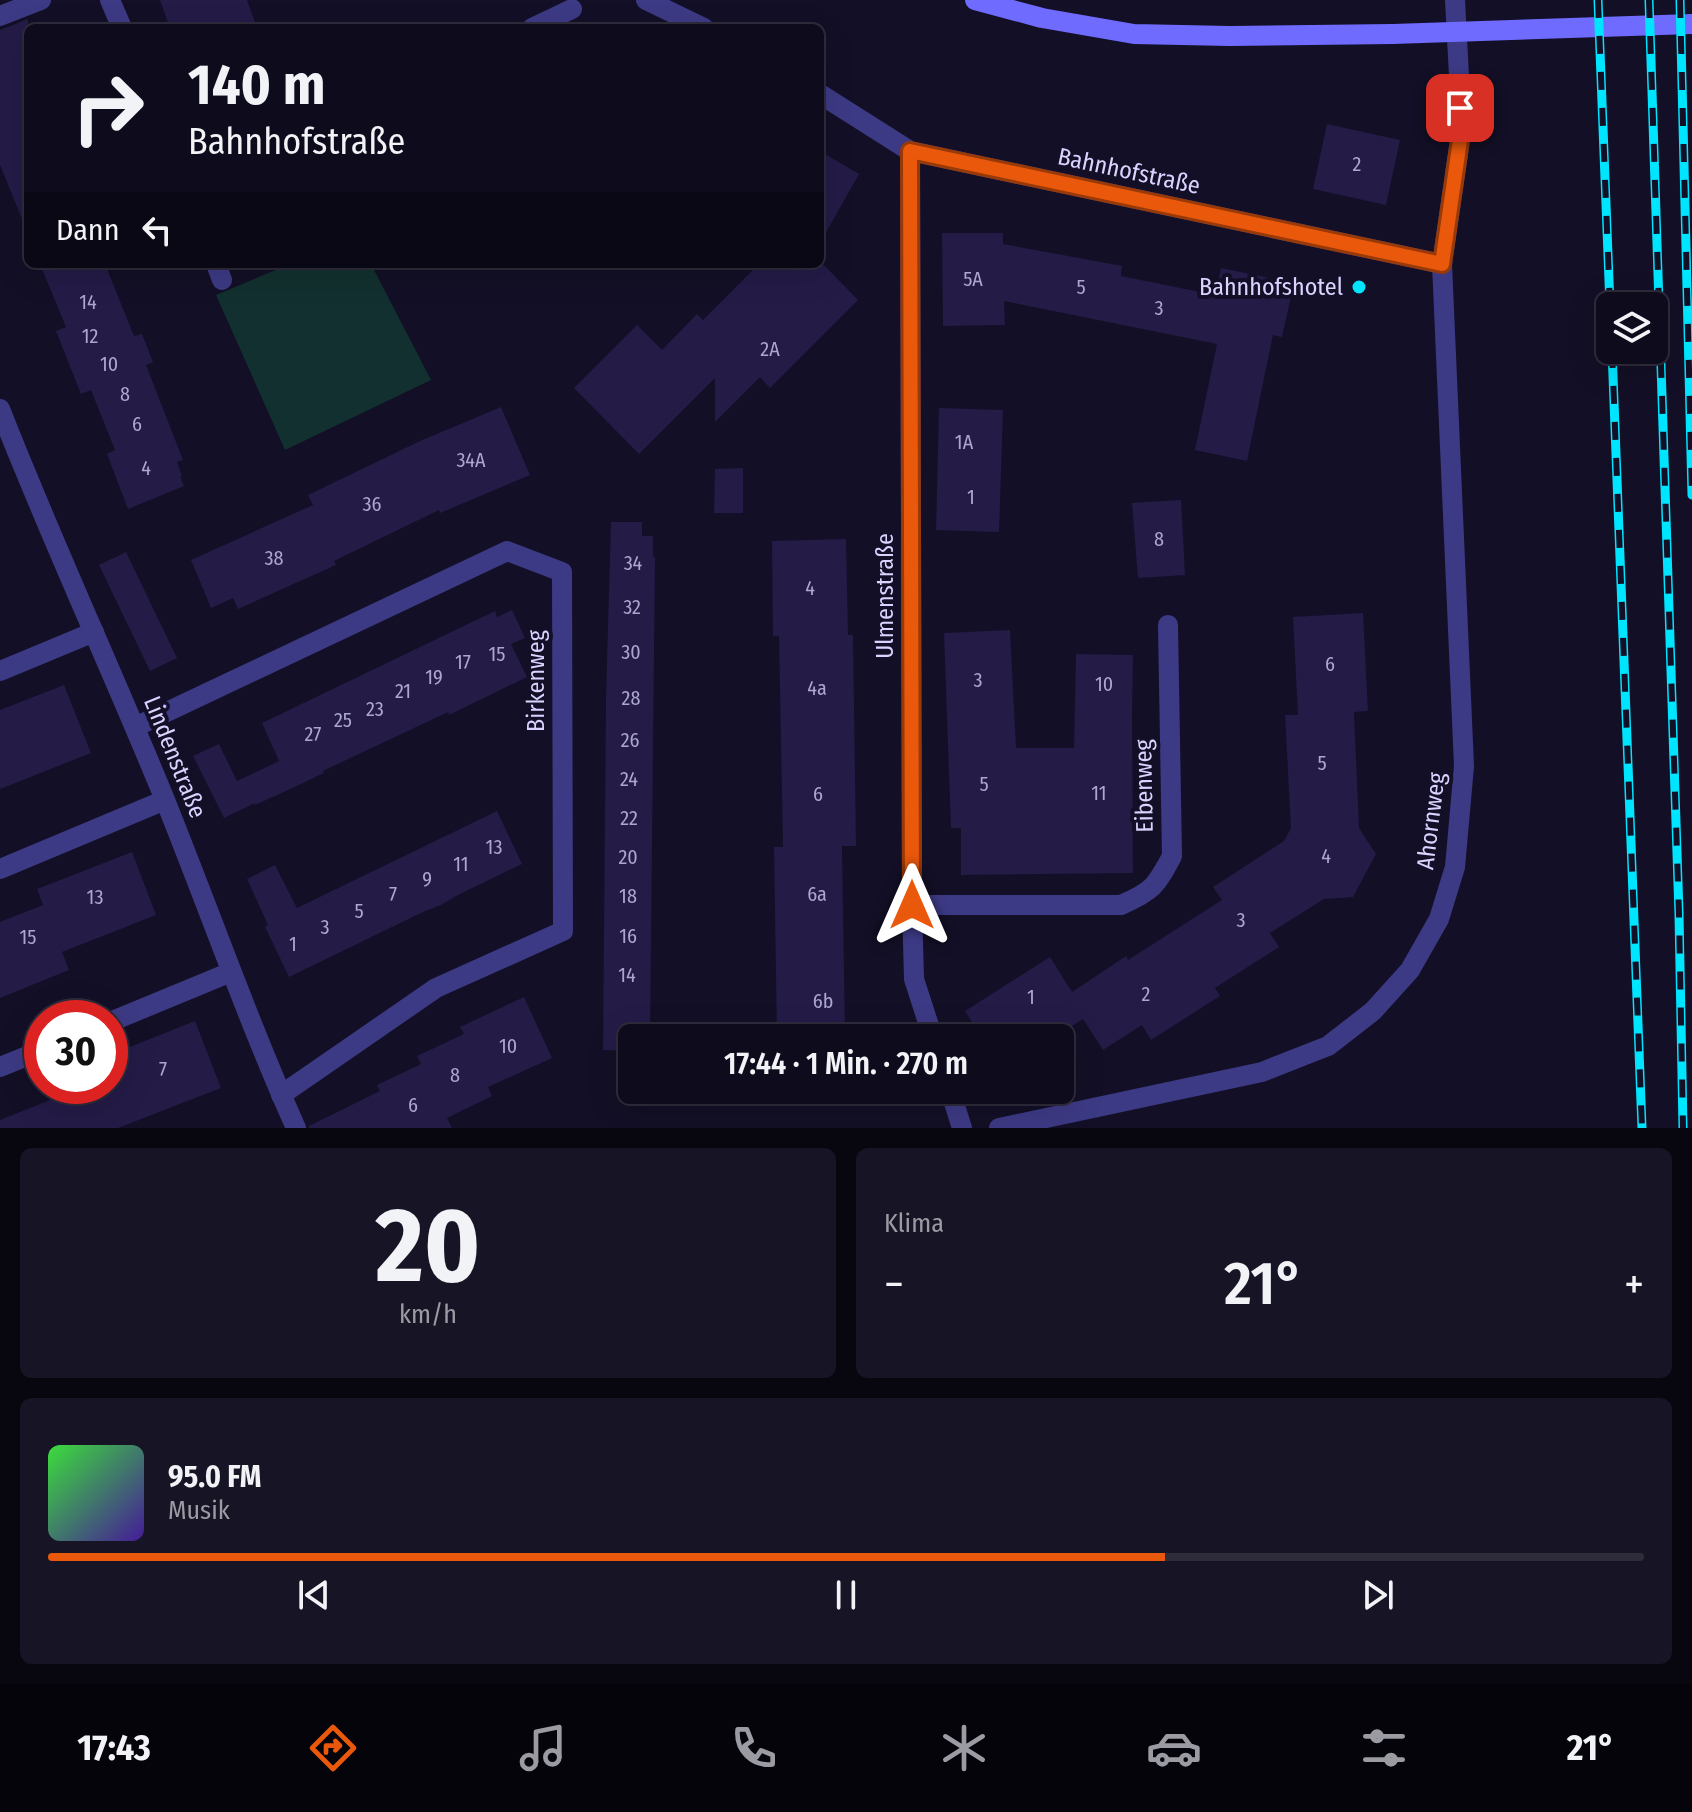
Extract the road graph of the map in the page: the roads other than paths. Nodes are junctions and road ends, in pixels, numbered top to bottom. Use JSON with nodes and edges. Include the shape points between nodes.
{"nodes":[{"id":1,"x":41,"y":0,"type":"edge"},
{"id":2,"x":110,"y":0,"type":"edge"},
{"id":3,"x":646,"y":0,"type":"edge"},
{"id":4,"x":975,"y":0,"type":"edge"},
{"id":5,"x":1455,"y":0,"type":"edge"},
{"id":6,"x":572,"y":9,"type":"dead end"},
{"id":7,"x":0,"y":16,"type":"edge"},
{"id":8,"x":120,"y":24,"type":"edge"},
{"id":9,"x":540,"y":24,"type":"edge"},
{"id":10,"x":696,"y":24,"type":"edge"},
{"id":11,"x":1692,"y":24,"type":"edge"},
{"id":12,"x":824,"y":97,"type":"edge"},
{"id":13,"x":910,"y":151,"type":"junction"},
{"id":14,"x":1442,"y":264,"type":"junction"},
{"id":15,"x":0,"y":409,"type":"edge"},
{"id":16,"x":19,"y":458,"type":"junction"},
{"id":17,"x":0,"y":467,"type":"edge"},
{"id":18,"x":1168,"y":625,"type":"dead end"},
{"id":19,"x":94,"y":632,"type":"junction"},
{"id":20,"x":0,"y":671,"type":"edge"},
{"id":21,"x":135,"y":727,"type":"junction"},
{"id":22,"x":165,"y":800,"type":"junction"},
{"id":23,"x":0,"y":869,"type":"edge"},
{"id":24,"x":912,"y":905,"type":"junction"},
{"id":25,"x":231,"y":972,"type":"junction"},
{"id":26,"x":128,"y":1015,"type":"edge"},
{"id":27,"x":928,"y":1024,"type":"edge"},
{"id":28,"x":24,"y":1057,"type":"edge"},
{"id":29,"x":0,"y":1067,"type":"edge"},
{"id":30,"x":281,"y":1095,"type":"junction"},
{"id":31,"x":954,"y":1104,"type":"edge"},
{"id":32,"x":296,"y":1128,"type":"edge"},
{"id":33,"x":962,"y":1128,"type":"edge"},
{"id":34,"x":999,"y":1128,"type":"edge"}],
"edges":[{"from":1,"to":7,"type":"street"},
{"from":2,"to":8,"type":"street"},
{"from":3,"to":10,"type":"street"},
{"from":4,"to":11,"type":"main road","via":[[1134,34],[1393,34]]},
{"from":5,"to":14,"type":"street","name":"Ahornweg","via":[[1460,140]]},
{"from":6,"to":9,"type":"street"},
{"from":12,"to":13,"type":"street","name":"Bahnhofstraße"},
{"from":13,"to":14,"type":"street","name":"Bahnhofstraße"},
{"from":13,"to":24,"type":"street","name":"Ulmenstraße"},
{"from":14,"to":34,"type":"street","name":"Ahornweg","via":[[1464,766],[1455,867],[1439,919],[1410,970],[1373,1011],[1328,1046],[1262,1072]]},
{"from":15,"to":16,"type":"street","name":"Lindenstraße"},
{"from":16,"to":17,"type":"street"},
{"from":16,"to":19,"type":"street","name":"Lindenstraße"},
{"from":18,"to":24,"type":"street","name":"Eibenweg","via":[[1172,856],[1159,879],[1145,894],[1121,905]]},
{"from":19,"to":20,"type":"street"},
{"from":19,"to":21,"type":"street","name":"Lindenstraße"},
{"from":21,"to":22,"type":"street","name":"Lindenstraße"},
{"from":21,"to":30,"type":"street","name":"Birkenweg","via":[[507,551],[562,572],[563,931],[436,988]]},
{"from":22,"to":23,"type":"street"},
{"from":22,"to":25,"type":"street","name":"Lindenstraße"},
{"from":24,"to":27,"type":"street","name":"Ulmenstraße","via":[[914,979]]},
{"from":25,"to":26,"type":"street"},
{"from":25,"to":30,"type":"street","name":"Lindenstraße"},
{"from":28,"to":29,"type":"street"},
{"from":30,"to":32,"type":"street","name":"Lindenstraße"},
{"from":31,"to":33,"type":"street"}]}
